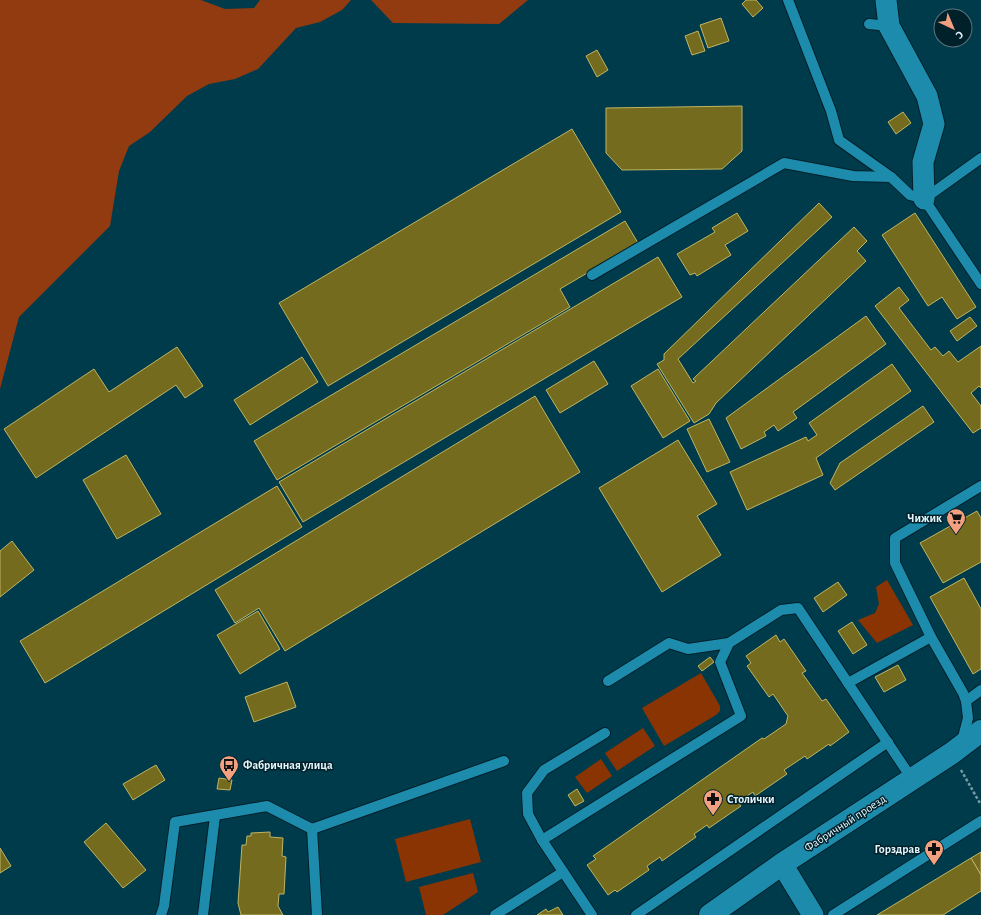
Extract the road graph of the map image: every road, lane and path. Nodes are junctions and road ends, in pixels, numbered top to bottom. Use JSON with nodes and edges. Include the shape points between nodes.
{"nodes":[{"id":1,"x":788,"y":0,"type":"edge"},
{"id":2,"x":886,"y":0,"type":"edge"},
{"id":3,"x":869,"y":24,"type":"dead end"},
{"id":4,"x":889,"y":26,"type":"junction"},
{"id":5,"x":981,"y":158,"type":"edge"},
{"id":6,"x":890,"y":177,"type":"junction"},
{"id":7,"x":924,"y":199,"type":"junction"},
{"id":8,"x":592,"y":275,"type":"dead end"},
{"id":9,"x":981,"y":284,"type":"edge"},
{"id":10,"x":981,"y":486,"type":"edge"},
{"id":11,"x":931,"y":637,"type":"junction"},
{"id":12,"x":729,"y":643,"type":"junction"},
{"id":13,"x":608,"y":681,"type":"dead end"},
{"id":14,"x":848,"y":682,"type":"junction"},
{"id":15,"x":981,"y":690,"type":"edge"},
{"id":16,"x":966,"y":701,"type":"junction"},
{"id":17,"x":981,"y":731,"type":"edge"},
{"id":18,"x":605,"y":733,"type":"dead end"},
{"id":19,"x":888,"y":742,"type":"junction"},
{"id":20,"x":961,"y":747,"type":"junction"},
{"id":21,"x":504,"y":761,"type":"dead end"},
{"id":22,"x":960,"y":768,"type":"dead end"},
{"id":23,"x":912,"y":779,"type":"junction"},
{"id":24,"x":981,"y":805,"type":"edge"},
{"id":25,"x":216,"y":816,"type":"junction"},
{"id":26,"x":981,"y":821,"type":"edge"},
{"id":27,"x":312,"y":829,"type":"junction"},
{"id":28,"x":542,"y":840,"type":"junction"},
{"id":29,"x":782,"y":864,"type":"junction"},
{"id":30,"x":563,"y":872,"type":"junction"},
{"id":31,"x":161,"y":915,"type":"edge"},
{"id":32,"x":203,"y":915,"type":"edge"},
{"id":33,"x":317,"y":915,"type":"edge"},
{"id":34,"x":495,"y":915,"type":"edge"},
{"id":35,"x":592,"y":915,"type":"edge"},
{"id":36,"x":636,"y":915,"type":"edge"},
{"id":37,"x":710,"y":915,"type":"edge"},
{"id":38,"x":813,"y":915,"type":"edge"},
{"id":39,"x":833,"y":915,"type":"edge"}],
"edges":[{"from":1,"to":6,"type":"lane","via":[[831,111],[839,140]]},
{"from":2,"to":4,"type":"street"},
{"from":3,"to":4,"type":"lane"},
{"from":4,"to":7,"type":"street","via":[[927,96],[934,124],[923,162]]},
{"from":5,"to":7,"type":"lane"},
{"from":6,"to":7,"type":"lane","via":[[910,195]]},
{"from":6,"to":8,"type":"lane","via":[[853,176],[784,164]]},
{"from":7,"to":9,"type":"lane"},
{"from":10,"to":11,"type":"lane","via":[[895,538],[895,563]]},
{"from":11,"to":14,"type":"lane"},
{"from":11,"to":16,"type":"lane"},
{"from":12,"to":13,"type":"lane","via":[[688,649],[669,643]]},
{"from":12,"to":14,"type":"lane","via":[[781,610],[798,608]]},
{"from":12,"to":28,"type":"lane","via":[[720,662],[741,716]]},
{"from":14,"to":19,"type":"lane"},
{"from":15,"to":16,"type":"lane"},
{"from":16,"to":20,"type":"lane","via":[[968,718]]},
{"from":17,"to":20,"type":"street","name":"Фабричный проезд"},
{"from":18,"to":28,"type":"lane","via":[[544,770],[527,793],[528,814]]},
{"from":19,"to":23,"type":"lane"},
{"from":19,"to":36,"type":"lane"},
{"from":20,"to":23,"type":"street","name":"Фабричный проезд"},
{"from":21,"to":27,"type":"lane"},
{"from":22,"to":24,"type":"path"},
{"from":23,"to":29,"type":"street","name":"Фабричный проезд"},
{"from":25,"to":27,"type":"lane","via":[[267,806]]},
{"from":25,"to":31,"type":"lane","via":[[175,822]]},
{"from":25,"to":32,"type":"lane"},
{"from":26,"to":39,"type":"lane"},
{"from":27,"to":33,"type":"lane"},
{"from":28,"to":30,"type":"lane"},
{"from":29,"to":37,"type":"street","name":"Фабричный проезд"},
{"from":29,"to":38,"type":"street"},
{"from":30,"to":34,"type":"lane"},
{"from":30,"to":35,"type":"lane"}]}
